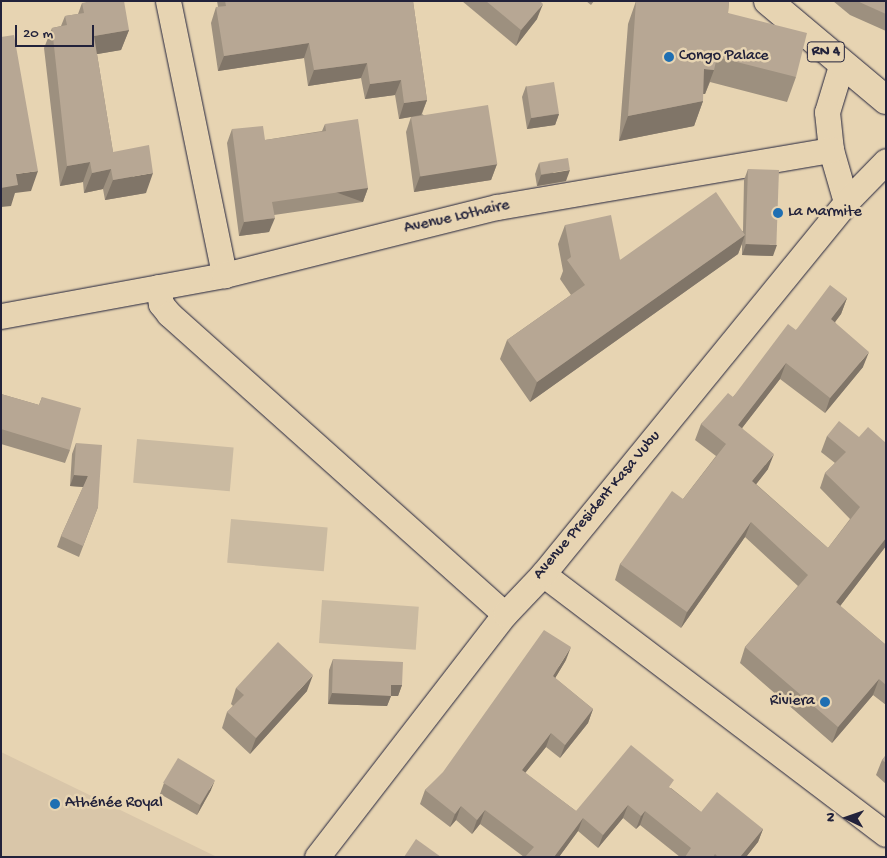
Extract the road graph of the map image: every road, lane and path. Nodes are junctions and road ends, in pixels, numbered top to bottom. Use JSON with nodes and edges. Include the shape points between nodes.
{"nodes":[{"id":1,"x":168,"y":1,"type":"edge"},
{"id":2,"x":768,"y":1,"type":"edge"},
{"id":3,"x":841,"y":66,"type":"junction"},
{"id":4,"x":886,"y":100,"type":"edge"},
{"id":5,"x":831,"y":150,"type":"junction"},
{"id":6,"x":886,"y":161,"type":"edge"},
{"id":7,"x":846,"y":202,"type":"junction"},
{"id":8,"x":224,"y":275,"type":"junction"},
{"id":9,"x":158,"y":287,"type":"junction"},
{"id":10,"x":1,"y":316,"type":"edge"},
{"id":11,"x":543,"y":574,"type":"junction"},
{"id":12,"x":504,"y":614,"type":"junction"},
{"id":13,"x":886,"y":834,"type":"edge"},
{"id":14,"x":318,"y":857,"type":"edge"}],
"edges":[{"from":1,"to":8,"type":"street"},
{"from":2,"to":3,"type":"highway","number":"RN 4"},
{"from":3,"to":4,"type":"highway","number":"RN 4"},
{"from":3,"to":5,"type":"street","via":[[828,112]]},
{"from":5,"to":7,"type":"street"},
{"from":5,"to":8,"type":"street","name":"Avenue Lothaire","via":[[497,207]]},
{"from":6,"to":7,"type":"street","name":"Avenue President Kasa Vubu"},
{"from":7,"to":11,"type":"street","name":"Avenue President Kasa Vubu"},
{"from":8,"to":9,"type":"street","name":"Avenue Lothaire"},
{"from":9,"to":10,"type":"street","name":"Avenue Lothaire"},
{"from":9,"to":12,"type":"street","via":[[161,304],[170,314]]},
{"from":11,"to":12,"type":"street","name":"Avenue President Kasa Vubu"},
{"from":11,"to":13,"type":"street"},
{"from":12,"to":14,"type":"street","name":"Avenue President Kasa Vubu"}]}
